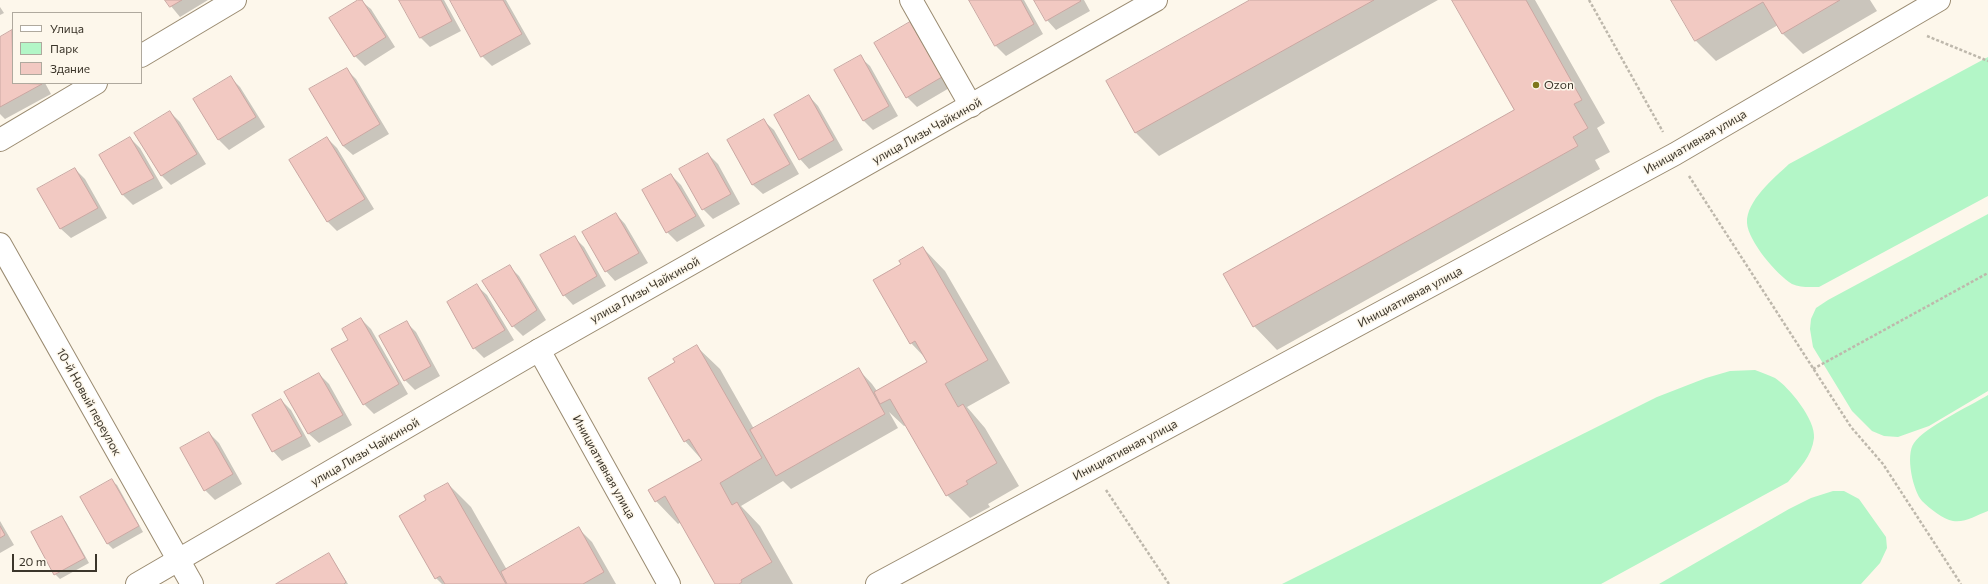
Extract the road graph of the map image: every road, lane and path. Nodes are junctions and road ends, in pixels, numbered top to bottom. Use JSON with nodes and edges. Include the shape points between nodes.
{"nodes":[{"id":1,"x":234,"y":0,"type":"edge"},
{"id":2,"x":911,"y":0,"type":"edge"},
{"id":3,"x":1156,"y":0,"type":"edge"},
{"id":4,"x":1589,"y":0,"type":"edge"},
{"id":5,"x":1939,"y":0,"type":"edge"},
{"id":6,"x":1897,"y":24,"type":"junction"},
{"id":7,"x":142,"y":55,"type":"edge"},
{"id":8,"x":1988,"y":61,"type":"edge"},
{"id":9,"x":94,"y":84,"type":"edge"},
{"id":10,"x":971,"y":106,"type":"junction"},
{"id":11,"x":0,"y":140,"type":"edge"},
{"id":12,"x":1675,"y":154,"type":"junction"},
{"id":13,"x":0,"y":244,"type":"edge"},
{"id":14,"x":1988,"y":273,"type":"edge"},
{"id":15,"x":539,"y":350,"type":"junction"},
{"id":16,"x":1813,"y":369,"type":"junction"},
{"id":17,"x":1091,"y":468,"type":"junction"},
{"id":18,"x":179,"y":560,"type":"junction"},
{"id":19,"x":137,"y":584,"type":"edge"},
{"id":20,"x":192,"y":584,"type":"edge"},
{"id":21,"x":669,"y":584,"type":"edge"},
{"id":22,"x":876,"y":584,"type":"edge"},
{"id":23,"x":1169,"y":584,"type":"edge"},
{"id":24,"x":1961,"y":584,"type":"edge"}],
"edges":[{"from":1,"to":7,"type":"main road"},
{"from":2,"to":10,"type":"main road"},
{"from":3,"to":10,"type":"main road","name":"улица Лизы Чайкиной"},
{"from":4,"to":12,"type":"path"},
{"from":5,"to":6,"type":"main road","name":"Инициативная улица"},
{"from":6,"to":8,"type":"path"},
{"from":6,"to":12,"type":"main road","name":"Инициативная улица"},
{"from":9,"to":11,"type":"main road"},
{"from":10,"to":15,"type":"main road","name":"улица Лизы Чайкиной"},
{"from":12,"to":16,"type":"path"},
{"from":12,"to":17,"type":"main road","name":"Инициативная улица"},
{"from":13,"to":18,"type":"main road","name":"10-й Новый переулок"},
{"from":14,"to":16,"type":"path"},
{"from":15,"to":18,"type":"main road","name":"улица Лизы Чайкиной"},
{"from":15,"to":21,"type":"main road","name":"Инициативная улица"},
{"from":16,"to":24,"type":"path","via":[[1850,427],[1884,464]]},
{"from":17,"to":22,"type":"main road","name":"Инициативная улица"},
{"from":17,"to":23,"type":"path"},
{"from":18,"to":19,"type":"main road","name":"улица Лизы Чайкиной"},
{"from":18,"to":20,"type":"main road"}]}
